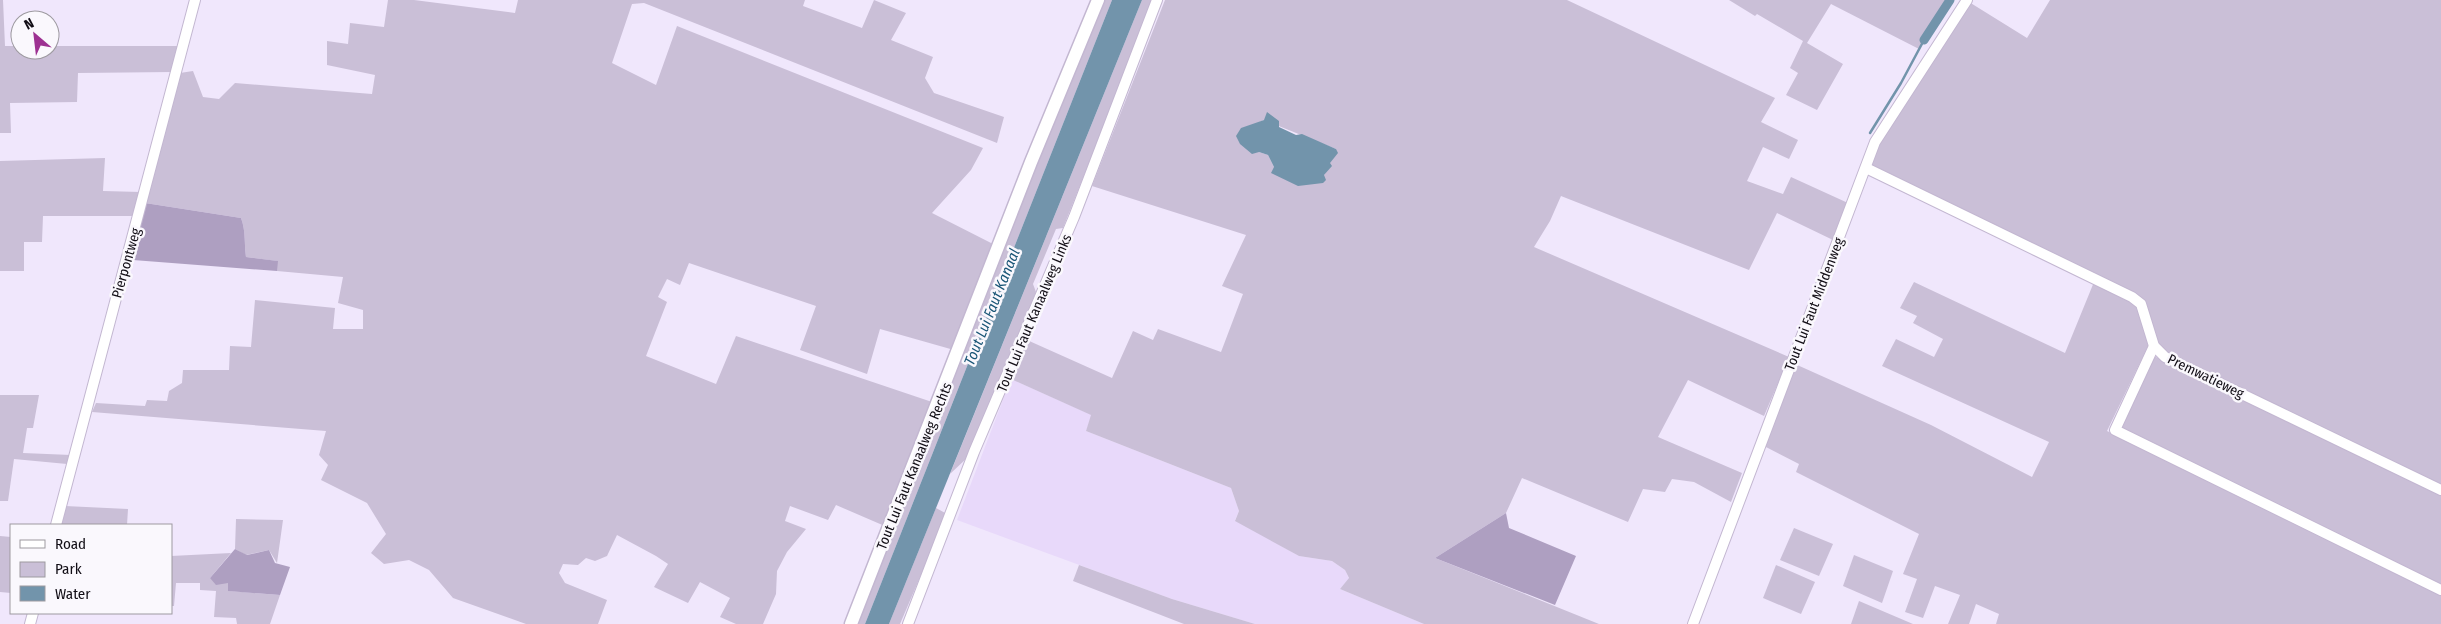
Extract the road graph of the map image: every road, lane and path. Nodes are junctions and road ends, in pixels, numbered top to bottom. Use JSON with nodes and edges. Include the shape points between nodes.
{"nodes":[{"id":1,"x":195,"y":0,"type":"edge"},
{"id":2,"x":1098,"y":0,"type":"edge"},
{"id":3,"x":1157,"y":0,"type":"edge"},
{"id":4,"x":1967,"y":0,"type":"edge"},
{"id":5,"x":1866,"y":168,"type":"junction"},
{"id":6,"x":2154,"y":346,"type":"junction"},
{"id":7,"x":2441,"y":490,"type":"edge"},
{"id":8,"x":56,"y":524,"type":"edge"},
{"id":9,"x":2441,"y":590,"type":"edge"},
{"id":10,"x":851,"y":624,"type":"edge"},
{"id":11,"x":908,"y":624,"type":"edge"},
{"id":12,"x":1693,"y":624,"type":"edge"}],
"edges":[{"from":1,"to":8,"type":"street","name":"Pierpontweg"},
{"from":2,"to":10,"type":"street","name":"Tout Lui Faut Kanaalweg Rechts","via":[[1031,162]]},
{"from":3,"to":11,"type":"street","name":"Tout Lui Faut Kanaalweg Links","via":[[1074,217],[974,452]]},
{"from":4,"to":5,"type":"street","name":"Tout Lui Faut Middenweg","via":[[1875,142]]},
{"from":5,"to":6,"type":"street","name":"Premwatieweg","via":[[2132,297],[2141,304]]},
{"from":5,"to":12,"type":"street","name":"Tout Lui Faut Middenweg"},
{"from":6,"to":7,"type":"street","name":"Premwatieweg","via":[[2165,357]]},
{"from":6,"to":9,"type":"street","via":[[2115,430]]}]}
